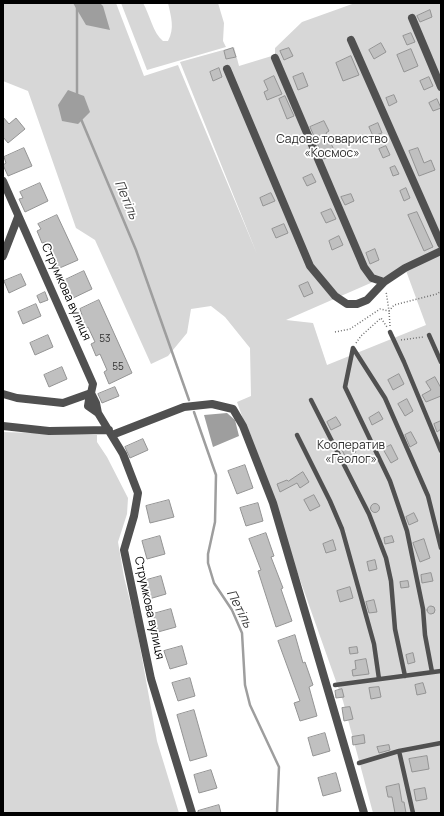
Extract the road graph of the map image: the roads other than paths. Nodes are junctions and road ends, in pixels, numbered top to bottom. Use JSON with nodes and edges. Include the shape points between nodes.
{"nodes":[{"id":1,"x":412,"y":18,"type":"dead end"},
{"id":2,"x":351,"y":40,"type":"dead end"},
{"id":3,"x":275,"y":58,"type":"dead end"},
{"id":4,"x":228,"y":69,"type":"dead end"},
{"id":5,"x":441,"y":87,"type":"edge"},
{"id":6,"x":3,"y":181,"type":"edge"},
{"id":7,"x":18,"y":217,"type":"junction"},
{"id":8,"x":441,"y":244,"type":"edge"},
{"id":9,"x":441,"y":251,"type":"edge"},
{"id":10,"x":3,"y":256,"type":"edge"},
{"id":11,"x":384,"y":282,"type":"junction"},
{"id":12,"x":390,"y":332,"type":"road end"},
{"id":13,"x":429,"y":335,"type":"dead end"},
{"id":14,"x":441,"y":362,"type":"edge"},
{"id":15,"x":90,"y":393,"type":"junction"},
{"id":16,"x":3,"y":394,"type":"edge"},
{"id":17,"x":311,"y":400,"type":"dead end"},
{"id":18,"x":3,"y":426,"type":"edge"},
{"id":19,"x":110,"y":433,"type":"junction"},
{"id":20,"x":297,"y":435,"type":"dead end"},
{"id":21,"x":441,"y":451,"type":"edge"},
{"id":22,"x":441,"y":548,"type":"edge"},
{"id":23,"x":441,"y":671,"type":"edge"},
{"id":24,"x":432,"y":672,"type":"junction"},
{"id":25,"x":405,"y":676,"type":"junction"},
{"id":26,"x":379,"y":679,"type":"junction"},
{"id":27,"x":335,"y":684,"type":"dead end"},
{"id":28,"x":441,"y":742,"type":"edge"},
{"id":29,"x":399,"y":751,"type":"junction"},
{"id":30,"x":359,"y":763,"type":"dead end"},
{"id":31,"x":192,"y":813,"type":"edge"},
{"id":32,"x":364,"y":813,"type":"edge"},
{"id":33,"x":413,"y":813,"type":"edge"}],
"edges":[{"from":1,"to":5,"type":"street"},
{"from":2,"to":8,"type":"street"},
{"from":3,"to":11,"type":"street","via":[[364,267],[372,278]]},
{"from":4,"to":11,"type":"street","via":[[310,266],[335,296],[347,304],[367,300]]},
{"from":6,"to":7,"type":"street","name":"Струмкова вулиця"},
{"from":7,"to":10,"type":"street"},
{"from":7,"to":15,"type":"street","name":"Струмкова вулиця","via":[[93,384]]},
{"from":9,"to":11,"type":"street","via":[[405,268]]},
{"from":12,"to":21,"type":"lane"},
{"from":13,"to":14,"type":"lane"},
{"from":15,"to":16,"type":"street","via":[[62,403]]},
{"from":15,"to":19,"type":"street","name":"Струмкова вулиця"},
{"from":17,"to":25,"type":"lane","via":[[369,514],[386,558],[392,581],[395,629]]},
{"from":18,"to":19,"type":"street"},
{"from":19,"to":31,"type":"street","name":"Струмкова вулиця","via":[[124,454],[138,493],[124,550],[151,679]]},
{"from":19,"to":32,"type":"street","via":[[184,407],[212,404],[233,409],[244,426],[273,503]]},
{"from":20,"to":26,"type":"lane","via":[[342,529],[374,644]]},
{"from":22,"to":24,"type":"lane","via":[[428,496],[385,398],[353,348],[345,387],[390,481],[407,531],[423,609]]},
{"from":23,"to":24,"type":"lane"},
{"from":24,"to":25,"type":"lane"},
{"from":25,"to":26,"type":"lane"},
{"from":26,"to":27,"type":"lane"},
{"from":28,"to":29,"type":"lane"},
{"from":29,"to":30,"type":"lane"},
{"from":29,"to":33,"type":"lane"}]}
